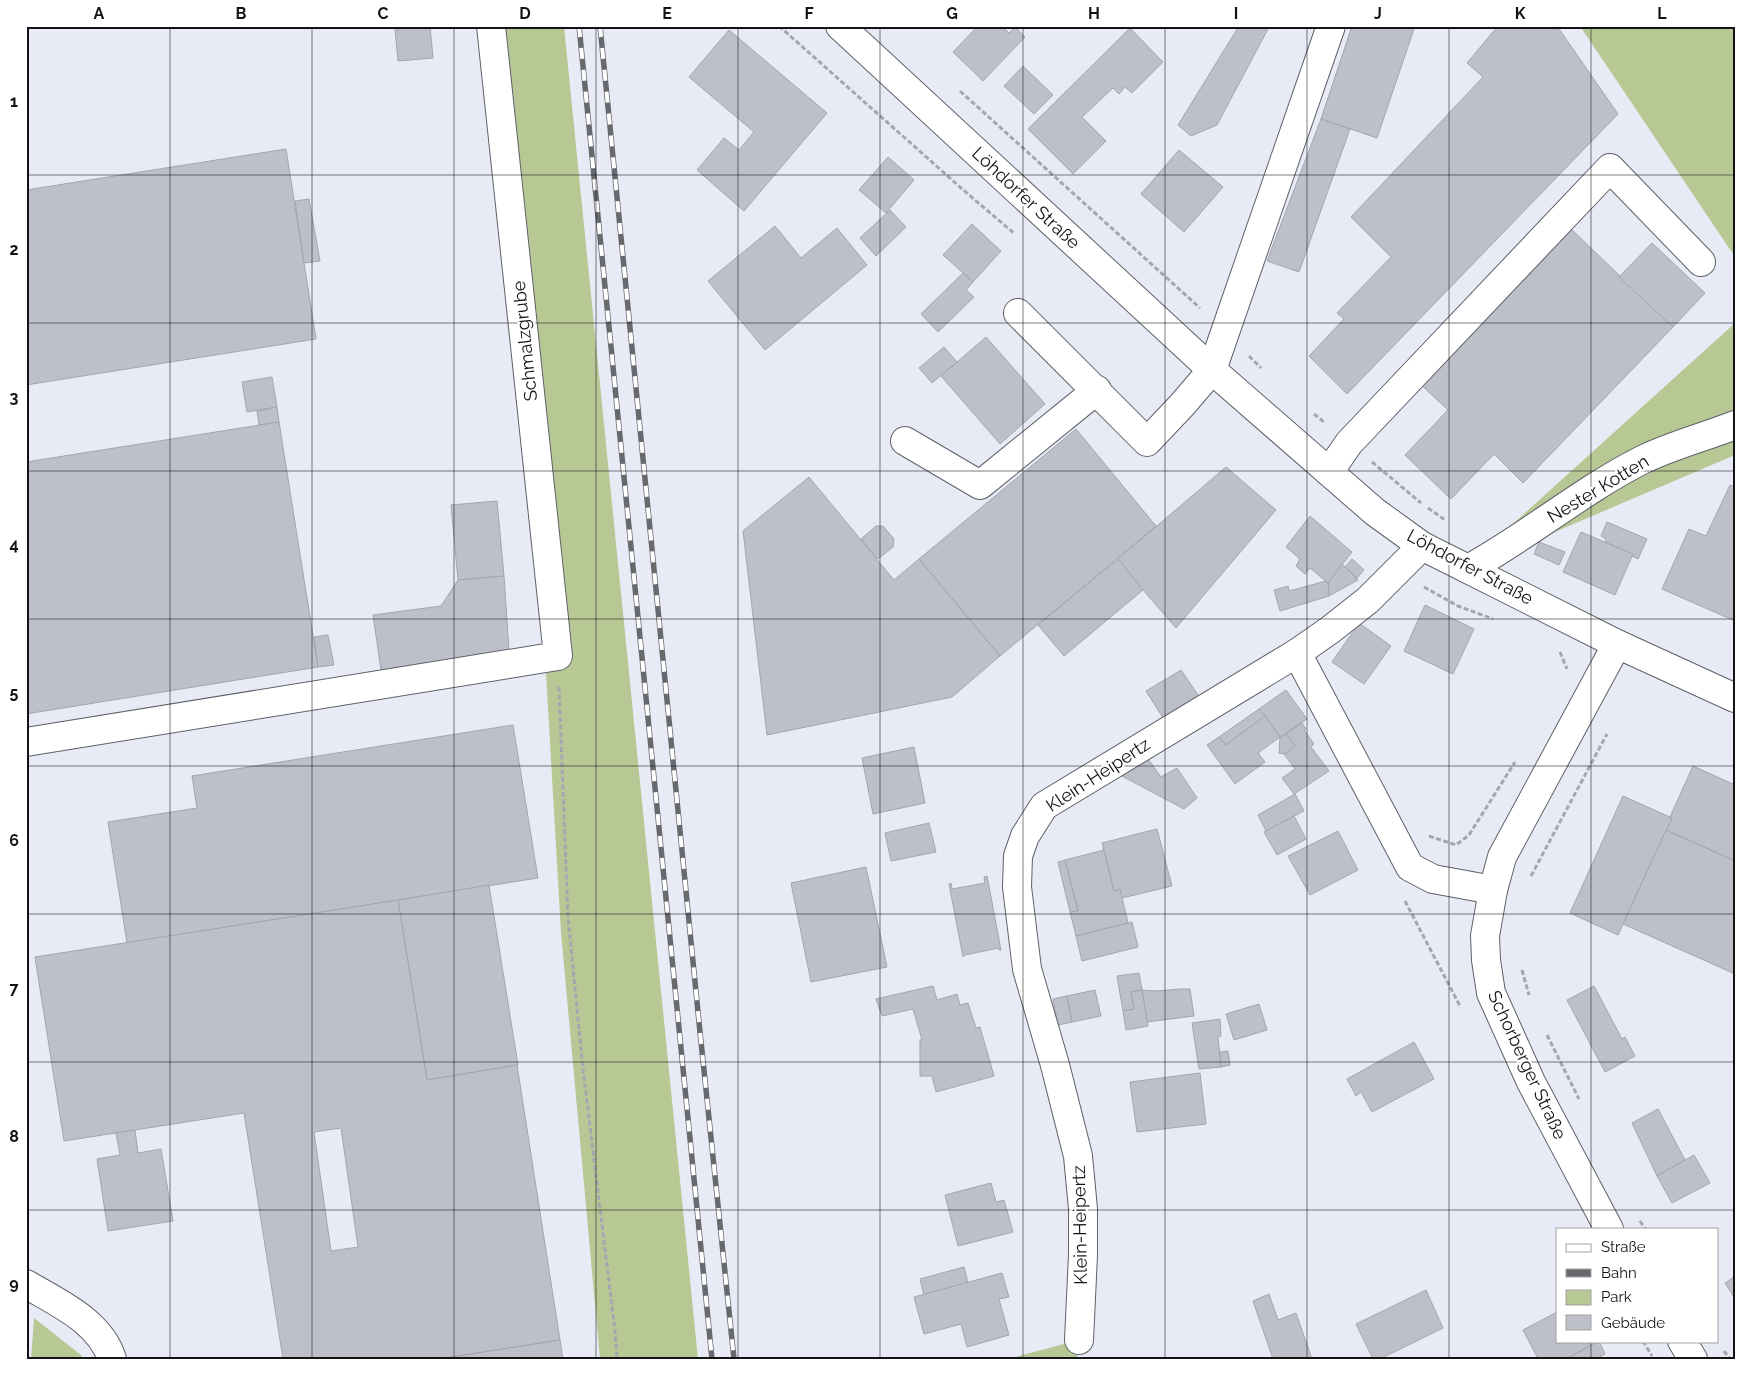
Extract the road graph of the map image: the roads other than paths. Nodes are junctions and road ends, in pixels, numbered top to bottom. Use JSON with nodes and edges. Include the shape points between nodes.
{"nodes":[{"id":1,"x":491,"y":26,"type":"edge"},
{"id":2,"x":840,"y":26,"type":"edge"},
{"id":3,"x":1331,"y":26,"type":"edge"},
{"id":4,"x":1700,"y":262,"type":"dead end"},
{"id":5,"x":1018,"y":313,"type":"dead end"},
{"id":6,"x":1212,"y":370,"type":"junction"},
{"id":7,"x":1097,"y":390,"type":"junction"},
{"id":8,"x":1735,"y":425,"type":"edge"},
{"id":9,"x":905,"y":441,"type":"dead end"},
{"id":10,"x":1329,"y":472,"type":"junction"},
{"id":11,"x":1422,"y":546,"type":"junction"},
{"id":12,"x":1468,"y":569,"type":"junction"},
{"id":13,"x":1617,"y":644,"type":"junction"},
{"id":14,"x":1297,"y":653,"type":"junction"},
{"id":15,"x":1735,"y":698,"type":"edge"},
{"id":16,"x":26,"y":742,"type":"edge"},
{"id":17,"x":1492,"y":890,"type":"junction"},
{"id":18,"x":1608,"y":1228,"type":"edge"},
{"id":19,"x":26,"y":1284,"type":"edge"},
{"id":20,"x":1079,"y":1340,"type":"dead end"},
{"id":21,"x":1683,"y":1342,"type":"edge"},
{"id":22,"x":112,"y":1359,"type":"edge"},
{"id":23,"x":1693,"y":1359,"type":"edge"}],
"edges":[{"from":1,"to":16,"type":"main road","name":"Schmalzgrube","via":[[558,656]]},
{"from":2,"to":6,"type":"main road","name":"Löhdorfer Straße"},
{"from":3,"to":6,"type":"main road"},
{"from":4,"to":10,"type":"main road","via":[[1610,168],[1349,443]]},
{"from":5,"to":7,"type":"main road"},
{"from":6,"to":7,"type":"main road","via":[[1147,442]]},
{"from":6,"to":10,"type":"main road","name":"Löhdorfer Straße"},
{"from":7,"to":9,"type":"main road","via":[[980,486]]},
{"from":8,"to":12,"type":"main road","name":"Nester Kotten","via":[[1644,459],[1597,485],[1496,554]]},
{"from":10,"to":11,"type":"main road","name":"Löhdorfer Straße"},
{"from":11,"to":12,"type":"main road","name":"Löhdorfer Straße"},
{"from":11,"to":14,"type":"main road","name":"Klein-Heipertz","via":[[1368,600]]},
{"from":12,"to":13,"type":"main road","name":"Löhdorfer Straße"},
{"from":13,"to":15,"type":"main road","name":"Löhdorfer Straße"},
{"from":13,"to":17,"type":"main road","name":"Schorberger Straße","via":[[1502,857]]},
{"from":14,"to":17,"type":"main road","via":[[1410,867],[1433,879]]},
{"from":14,"to":20,"type":"main road","name":"Klein-Heipertz","via":[[1044,806],[1025,836],[1018,856],[1017,887],[1026,965],[1078,1156],[1083,1209]]},
{"from":17,"to":18,"type":"main road","name":"Schorberger Straße","via":[[1485,936],[1491,993],[1531,1082]]},
{"from":19,"to":22,"type":"main road","via":[[91,1325]]},
{"from":21,"to":23,"type":"main road"}]}
